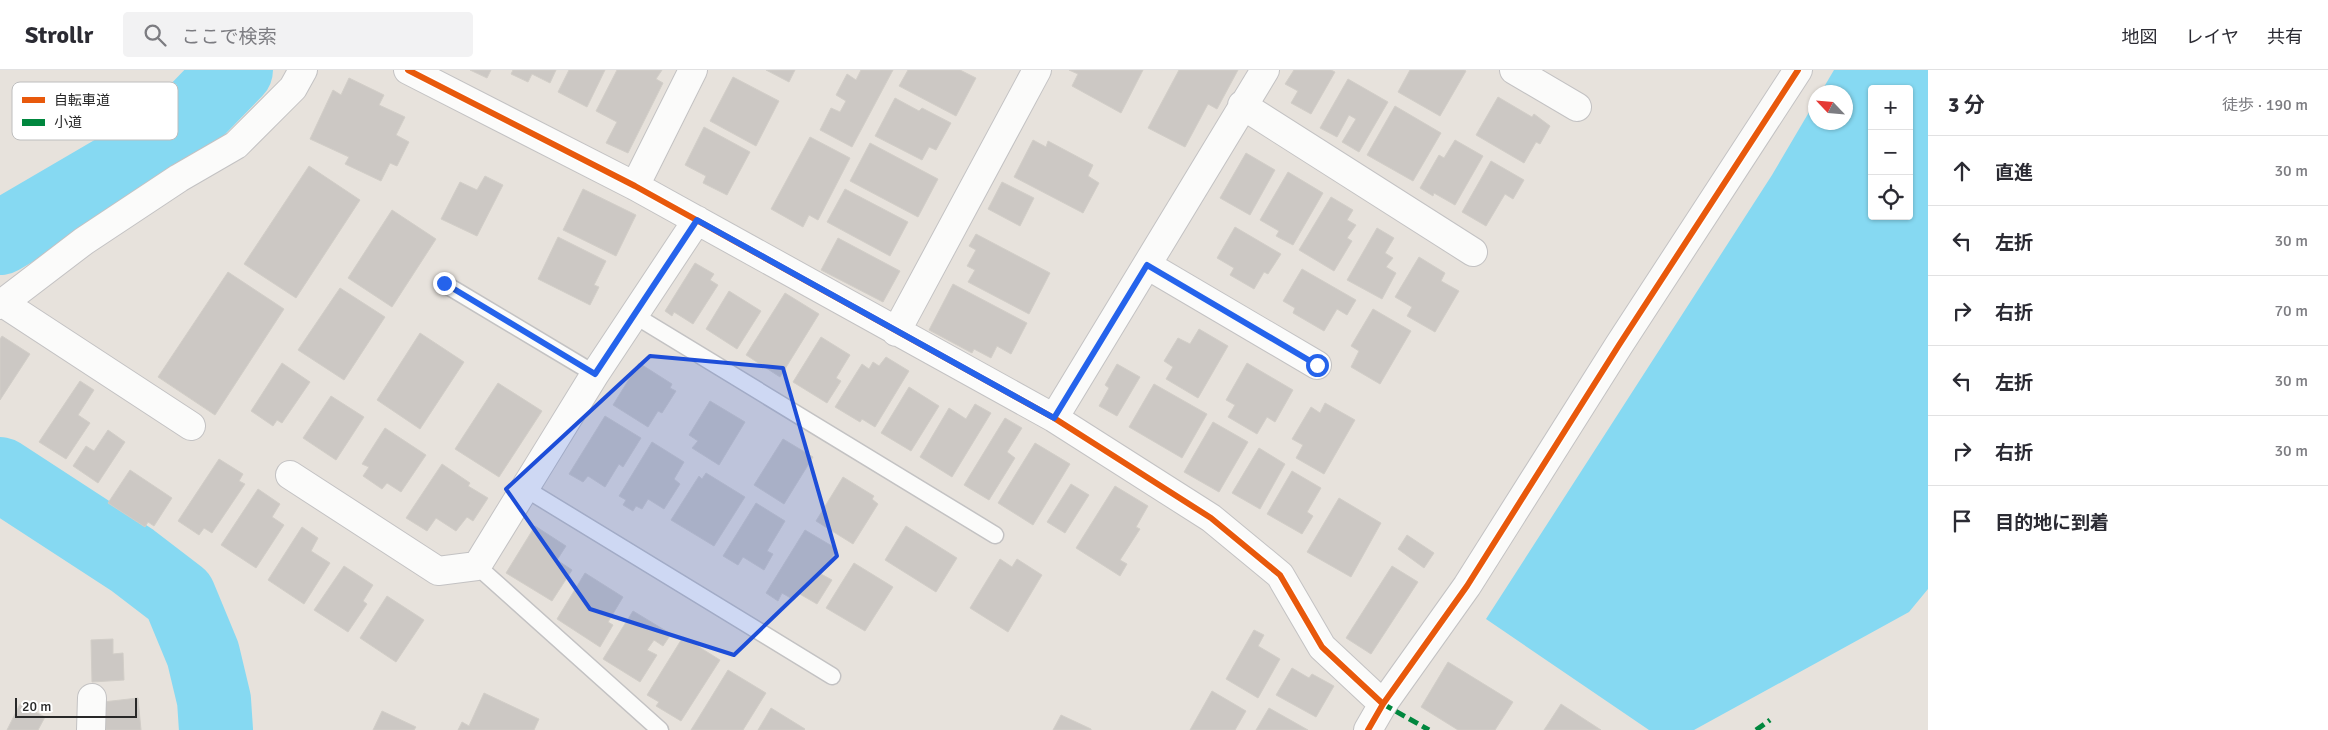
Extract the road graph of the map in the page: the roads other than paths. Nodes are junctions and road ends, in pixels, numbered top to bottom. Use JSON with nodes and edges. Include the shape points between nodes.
{"nodes":[{"id":1,"x":303,"y":70,"type":"edge"},
{"id":2,"x":408,"y":70,"type":"edge"},
{"id":3,"x":693,"y":70,"type":"edge"},
{"id":4,"x":1037,"y":70,"type":"edge"},
{"id":5,"x":1265,"y":70,"type":"edge"},
{"id":6,"x":1514,"y":70,"type":"edge"},
{"id":7,"x":1798,"y":70,"type":"edge"},
{"id":8,"x":1242,"y":105,"type":"junction"},
{"id":9,"x":1577,"y":107,"type":"dead end"},
{"id":10,"x":635,"y":186,"type":"junction"},
{"id":11,"x":697,"y":220,"type":"junction"},
{"id":12,"x":1473,"y":252,"type":"dead end"},
{"id":13,"x":1147,"y":265,"type":"junction"},
{"id":14,"x":444,"y":283,"type":"dead end"},
{"id":15,"x":2,"y":304,"type":"edge"},
{"id":16,"x":634,"y":315,"type":"junction"},
{"id":17,"x":896,"y":332,"type":"junction"},
{"id":18,"x":1317,"y":365,"type":"dead end"},
{"id":19,"x":595,"y":374,"type":"junction"},
{"id":20,"x":1054,"y":418,"type":"junction"},
{"id":21,"x":191,"y":426,"type":"dead end"},
{"id":22,"x":290,"y":475,"type":"dead end"},
{"id":23,"x":526,"y":489,"type":"junction"},
{"id":24,"x":995,"y":535,"type":"dead end"},
{"id":25,"x":476,"y":566,"type":"junction"},
{"id":26,"x":832,"y":676,"type":"dead end"},
{"id":27,"x":92,"y":698,"type":"dead end"},
{"id":28,"x":1383,"y":704,"type":"junction"},
{"id":29,"x":91,"y":730,"type":"edge"},
{"id":30,"x":660,"y":730,"type":"edge"},
{"id":31,"x":1368,"y":730,"type":"edge"}],
"edges":[{"from":1,"to":15,"type":"street","via":[[293,88],[236,145],[179,178],[84,241]]},
{"from":2,"to":10,"type":"street"},
{"from":3,"to":10,"type":"street"},
{"from":4,"to":17,"type":"street"},
{"from":5,"to":8,"type":"street"},
{"from":6,"to":9,"type":"street"},
{"from":7,"to":28,"type":"street","via":[[1467,586]]},
{"from":8,"to":12,"type":"street"},
{"from":8,"to":13,"type":"street"},
{"from":10,"to":11,"type":"street"},
{"from":11,"to":16,"type":"street"},
{"from":11,"to":17,"type":"street"},
{"from":13,"to":18,"type":"street"},
{"from":13,"to":20,"type":"street"},
{"from":14,"to":19,"type":"lane"},
{"from":15,"to":21,"type":"street"},
{"from":16,"to":19,"type":"street"},
{"from":16,"to":24,"type":"lane"},
{"from":17,"to":20,"type":"street"},
{"from":19,"to":23,"type":"street"},
{"from":20,"to":28,"type":"street","via":[[1211,518],[1280,575],[1322,647]]},
{"from":22,"to":25,"type":"street","via":[[438,571]]},
{"from":23,"to":25,"type":"street"},
{"from":23,"to":26,"type":"lane"},
{"from":25,"to":30,"type":"lane"},
{"from":27,"to":29,"type":"street"},
{"from":28,"to":31,"type":"street"}]}
